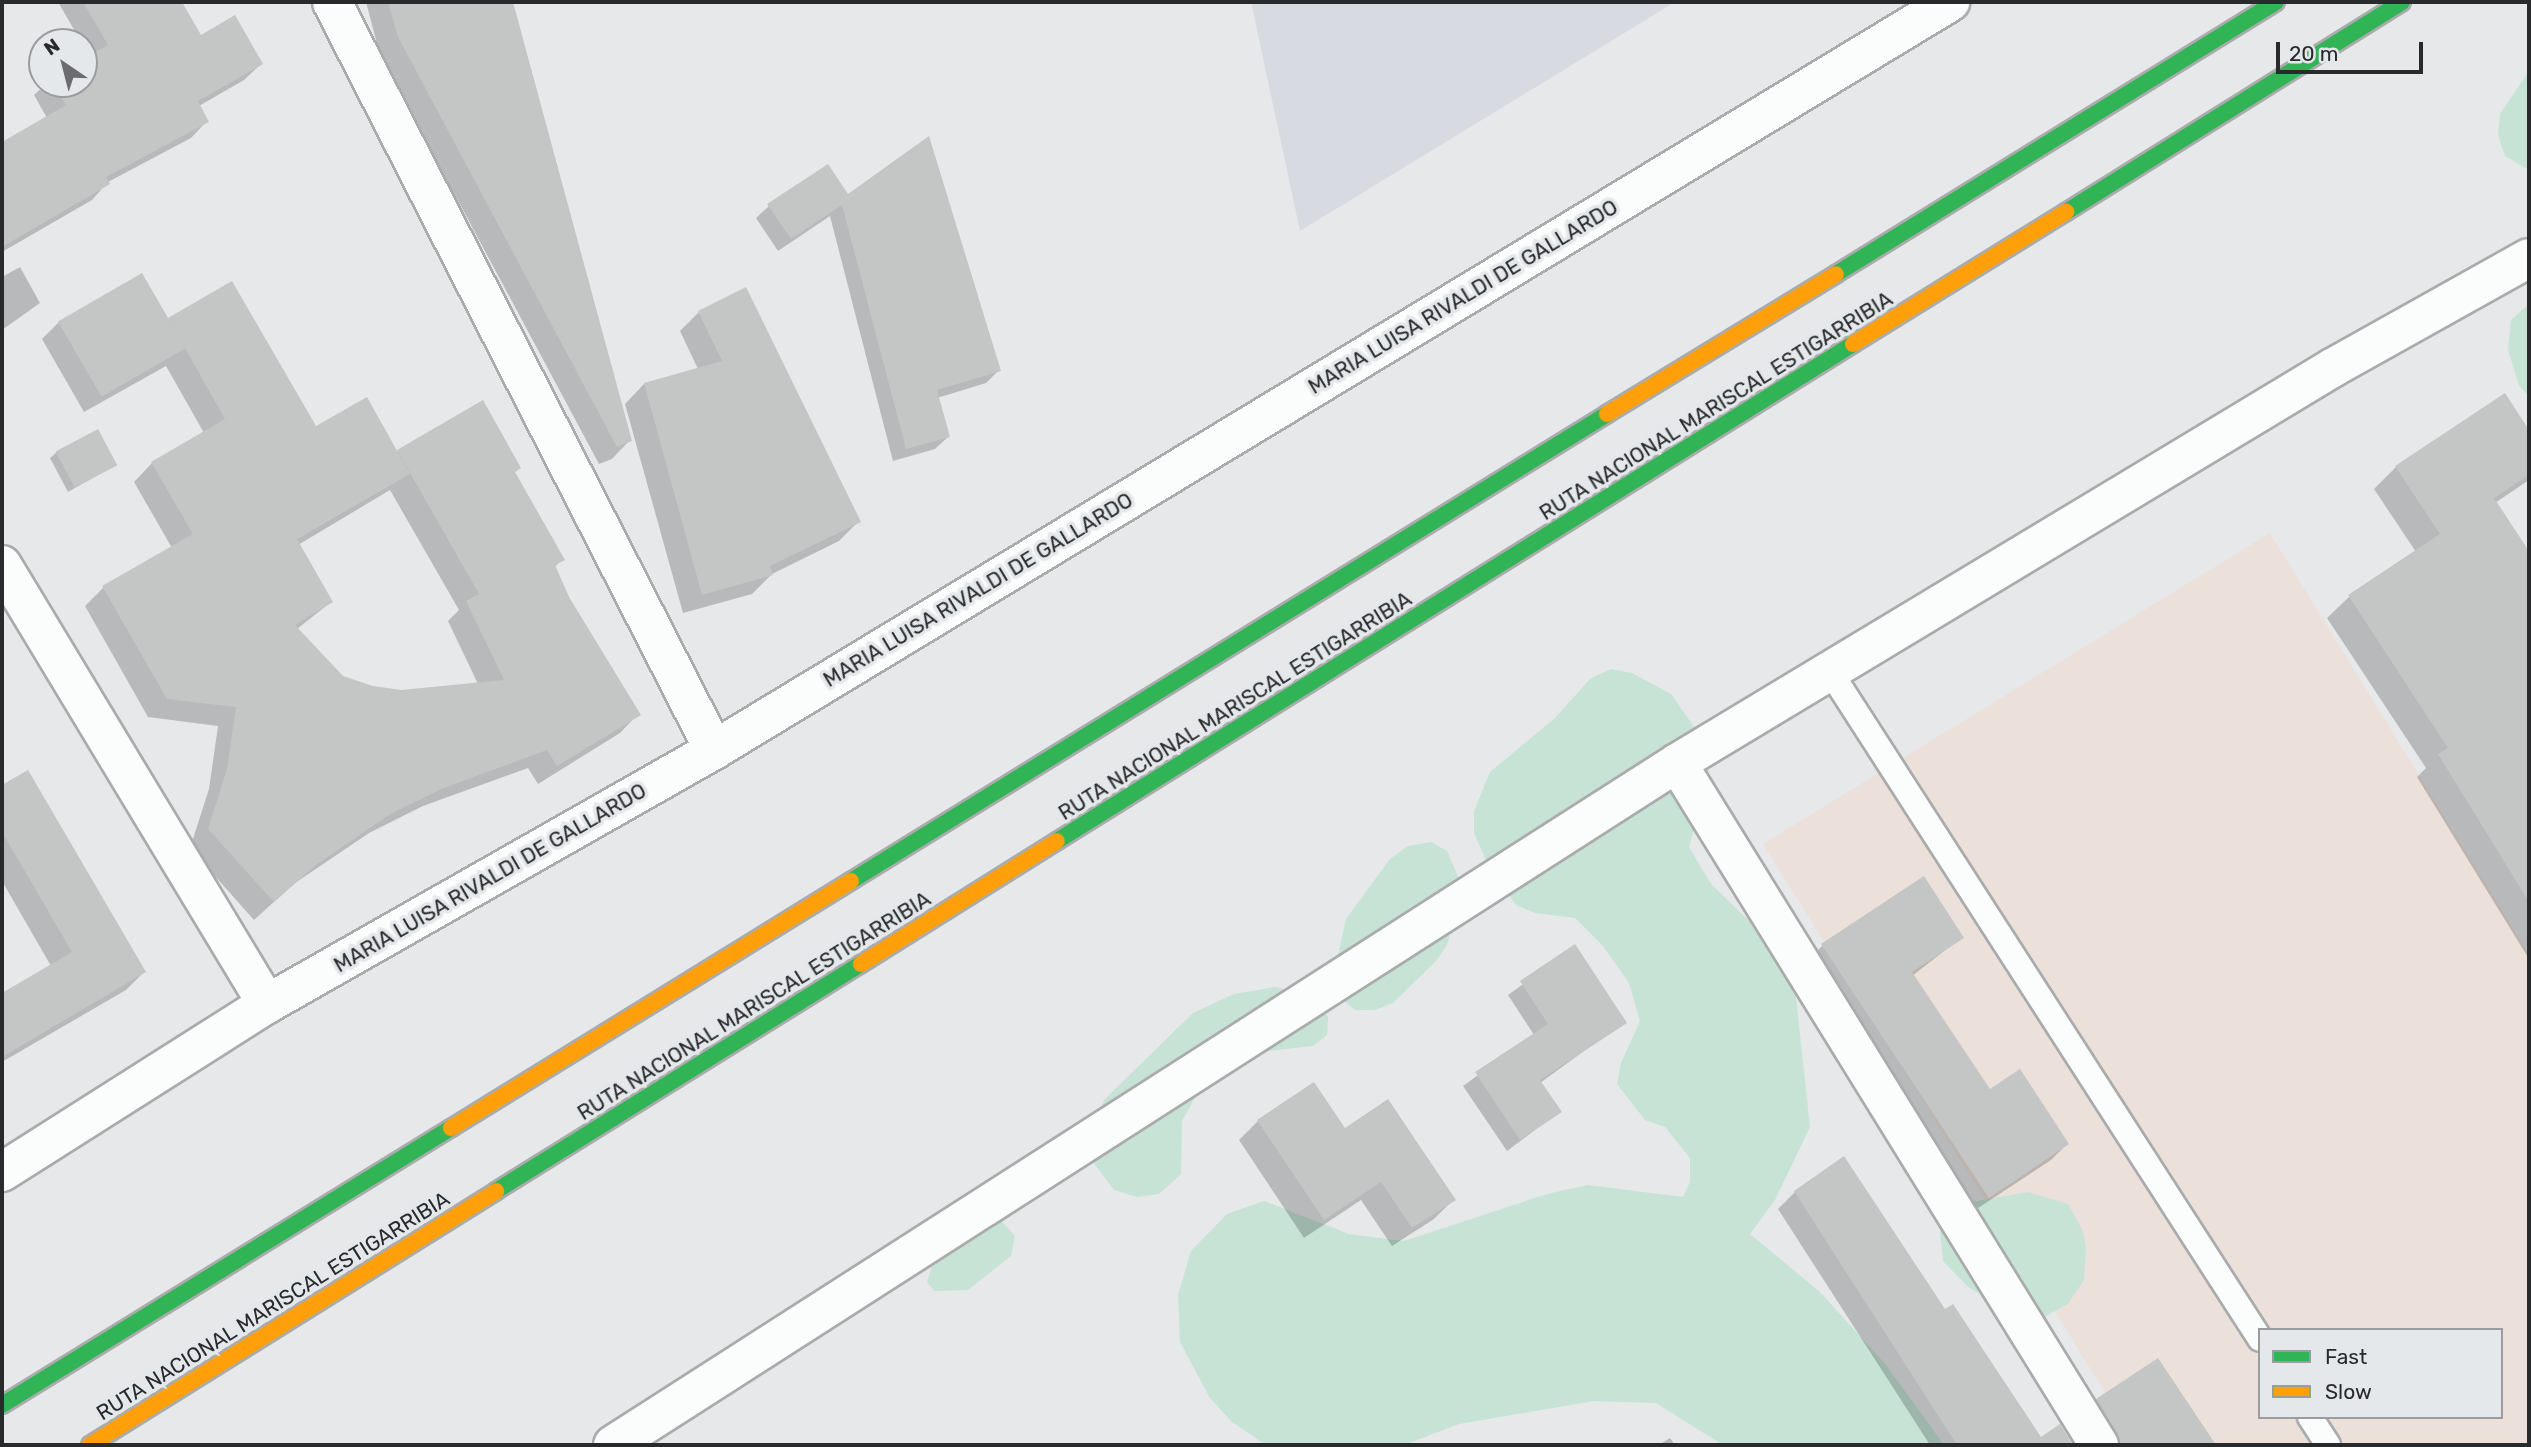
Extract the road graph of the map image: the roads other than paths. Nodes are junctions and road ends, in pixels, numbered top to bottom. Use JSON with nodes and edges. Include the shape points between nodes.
{"nodes":[{"id":1,"x":332,"y":2,"type":"edge"},
{"id":2,"x":1950,"y":2,"type":"edge"},
{"id":3,"x":2276,"y":2,"type":"edge"},
{"id":4,"x":2402,"y":2,"type":"edge"},
{"id":5,"x":2529,"y":258,"type":"edge"},
{"id":6,"x":2,"y":565,"type":"edge"},
{"id":7,"x":1831,"y":673,"type":"junction"},
{"id":8,"x":714,"y":750,"type":"junction"},
{"id":9,"x":1677,"y":763,"type":"junction"},
{"id":10,"x":267,"y":1004,"type":"junction"},
{"id":11,"x":2,"y":1172,"type":"edge"},
{"id":12,"x":2258,"y":1336,"type":"edge"},
{"id":13,"x":2,"y":1405,"type":"edge"},
{"id":14,"x":2311,"y":1419,"type":"edge"},
{"id":15,"x":90,"y":1445,"type":"edge"},
{"id":16,"x":613,"y":1445,"type":"edge"},
{"id":17,"x":2099,"y":1445,"type":"edge"},
{"id":18,"x":2328,"y":1445,"type":"edge"}],
"edges":[{"from":1,"to":8,"type":"street"},
{"from":2,"to":8,"type":"street","name":"MARIA LUISA RIVALDI DE GALLARDO"},
{"from":3,"to":13,"type":"highway"},
{"from":4,"to":15,"type":"highway","name":"RUTA NACIONAL MARISCAL ESTIGARRIBIA"},
{"from":5,"to":7,"type":"street","via":[[2334,367]]},
{"from":6,"to":10,"type":"street"},
{"from":7,"to":9,"type":"street"},
{"from":7,"to":12,"type":"lane"},
{"from":8,"to":10,"type":"street","name":"MARIA LUISA RIVALDI DE GALLARDO"},
{"from":9,"to":16,"type":"street"},
{"from":9,"to":17,"type":"street"},
{"from":10,"to":11,"type":"street","name":"MARIA LUISA RIVALDI DE GALLARDO"},
{"from":14,"to":18,"type":"lane"}]}
